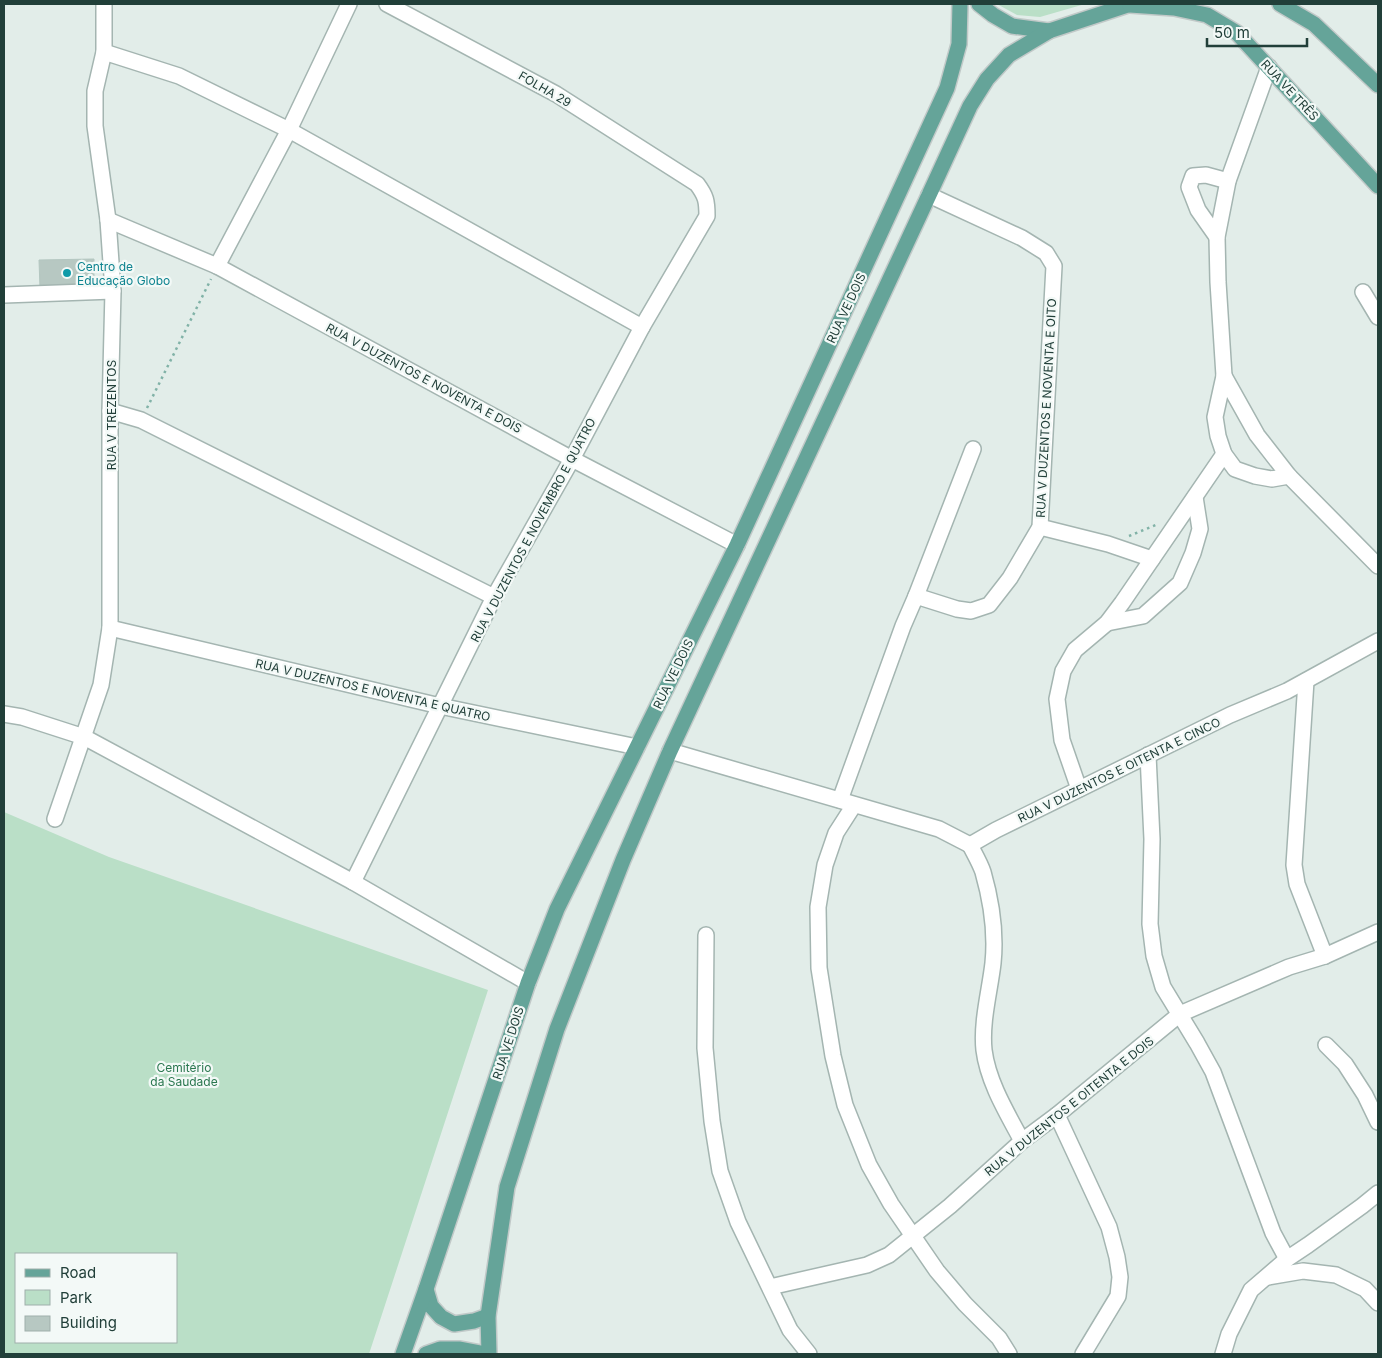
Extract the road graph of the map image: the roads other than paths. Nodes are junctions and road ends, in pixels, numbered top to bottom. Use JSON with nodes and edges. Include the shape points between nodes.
{"nodes":[{"id":1,"x":104,"y":4,"type":"edge"},
{"id":2,"x":349,"y":4,"type":"edge"},
{"id":3,"x":388,"y":4,"type":"edge"},
{"id":4,"x":960,"y":4,"type":"edge"},
{"id":5,"x":979,"y":4,"type":"edge"},
{"id":6,"x":1131,"y":4,"type":"edge"},
{"id":7,"x":1280,"y":4,"type":"edge"},
{"id":8,"x":1049,"y":31,"type":"junction"},
{"id":9,"x":104,"y":52,"type":"junction"},
{"id":10,"x":1269,"y":67,"type":"junction"},
{"id":11,"x":1378,"y":85,"type":"edge"},
{"id":12,"x":289,"y":130,"type":"junction"},
{"id":13,"x":1228,"y":181,"type":"junction"},
{"id":14,"x":697,"y":184,"type":"joint"},
{"id":15,"x":1378,"y":186,"type":"edge"},
{"id":16,"x":929,"y":195,"type":"junction"},
{"id":17,"x":108,"y":220,"type":"junction"},
{"id":18,"x":1217,"y":237,"type":"junction"},
{"id":19,"x":217,"y":266,"type":"junction"},
{"id":20,"x":112,"y":291,"type":"junction"},
{"id":21,"x":1363,"y":292,"type":"dead end"},
{"id":22,"x":4,"y":295,"type":"edge"},
{"id":23,"x":1378,"y":317,"type":"edge"},
{"id":24,"x":642,"y":326,"type":"junction"},
{"id":25,"x":1224,"y":376,"type":"junction"},
{"id":26,"x":110,"y":411,"type":"junction"},
{"id":27,"x":973,"y":449,"type":"dead end"},
{"id":28,"x":1224,"y":454,"type":"junction"},
{"id":29,"x":572,"y":459,"type":"junction"},
{"id":30,"x":1289,"y":476,"type":"junction"},
{"id":31,"x":1195,"y":497,"type":"junction"},
{"id":32,"x":1040,"y":527,"type":"junction"},
{"id":33,"x":737,"y":545,"type":"junction"},
{"id":34,"x":1152,"y":559,"type":"junction"},
{"id":35,"x":1378,"y":566,"type":"edge"},
{"id":36,"x":916,"y":596,"type":"junction"},
{"id":37,"x":494,"y":597,"type":"junction"},
{"id":38,"x":1107,"y":623,"type":"junction"},
{"id":39,"x":110,"y":628,"type":"junction"},
{"id":40,"x":1378,"y":641,"type":"edge"},
{"id":41,"x":1306,"y":681,"type":"junction"},
{"id":42,"x":440,"y":706,"type":"junction"},
{"id":43,"x":4,"y":714,"type":"edge"},
{"id":44,"x":84,"y":737,"type":"junction"},
{"id":45,"x":637,"y":747,"type":"junction"},
{"id":46,"x":670,"y":751,"type":"junction"},
{"id":47,"x":1148,"y":755,"type":"junction"},
{"id":48,"x":1079,"y":789,"type":"junction"},
{"id":49,"x":847,"y":803,"type":"junction"},
{"id":50,"x":55,"y":819,"type":"dead end"},
{"id":51,"x":970,"y":845,"type":"junction"},
{"id":52,"x":353,"y":882,"type":"junction"},
{"id":53,"x":1378,"y":932,"type":"edge"},
{"id":54,"x":706,"y":936,"type":"dead end"},
{"id":55,"x":1325,"y":956,"type":"junction"},
{"id":56,"x":528,"y":983,"type":"junction"},
{"id":57,"x":1180,"y":1014,"type":"junction"},
{"id":58,"x":1326,"y":1045,"type":"dead end"},
{"id":59,"x":1058,"y":1115,"type":"junction"},
{"id":60,"x":1378,"y":1122,"type":"edge"},
{"id":61,"x":1022,"y":1141,"type":"junction"},
{"id":62,"x":1378,"y":1193,"type":"edge"},
{"id":63,"x":913,"y":1237,"type":"junction"},
{"id":64,"x":1287,"y":1259,"type":"junction"},
{"id":65,"x":1267,"y":1277,"type":"junction"},
{"id":66,"x":770,"y":1287,"type":"junction"},
{"id":67,"x":426,"y":1289,"type":"junction"},
{"id":68,"x":1378,"y":1304,"type":"edge"},
{"id":69,"x":488,"y":1316,"type":"junction"},
{"id":70,"x":800,"y":1351,"type":"edge"},
{"id":71,"x":403,"y":1354,"type":"edge"},
{"id":72,"x":426,"y":1354,"type":"edge"},
{"id":73,"x":488,"y":1354,"type":"edge"},
{"id":74,"x":1009,"y":1354,"type":"edge"},
{"id":75,"x":1083,"y":1354,"type":"edge"},
{"id":76,"x":1223,"y":1354,"type":"edge"}],
"edges":[{"from":1,"to":9,"type":"street","name":"RUA V TREZENTOS"},
{"from":2,"to":12,"type":"street"},
{"from":3,"to":14,"type":"street","name":"FOLHA 29","via":[[556,94]]},
{"from":4,"to":33,"type":"main road","name":"RUA VE DOIS","via":[[960,44],[947,88]]},
{"from":5,"to":8,"type":"main road","via":[[1012,26]]},
{"from":6,"to":8,"type":"main road"},
{"from":6,"to":10,"type":"main road","name":"RUA VE TRÊS","via":[[1207,15],[1237,33]]},
{"from":7,"to":11,"type":"main road","via":[[1314,24]]},
{"from":8,"to":16,"type":"main road","via":[[1008,56],[987,79],[970,106]]},
{"from":9,"to":12,"type":"street","via":[[179,76]]},
{"from":9,"to":17,"type":"street","name":"RUA V TREZENTOS","via":[[95,91],[95,126]]},
{"from":10,"to":13,"type":"street"},
{"from":10,"to":15,"type":"main road","name":"RUA VE TRÊS"},
{"from":12,"to":19,"type":"street"},
{"from":12,"to":24,"type":"street"},
{"from":13,"to":18,"type":"street"},
{"from":13,"to":18,"type":"street","via":[[1206,175],[1193,176],[1189,187],[1198,210]]},
{"from":14,"to":24,"type":"street","name":"RUA V DUZENTOS E NOVEMBRO E QUATRO","via":[[707,202],[707,216]]},
{"from":16,"to":32,"type":"street","name":"RUA V DUZENTOS E NOVENTA E OITO","via":[[1022,238],[1046,253],[1054,266]]},
{"from":16,"to":46,"type":"main road"},
{"from":17,"to":19,"type":"street","name":"RUA V DUZENTOS E NOVENTA E DOIS"},
{"from":17,"to":20,"type":"street","name":"RUA V TREZENTOS"},
{"from":18,"to":25,"type":"street"},
{"from":19,"to":29,"type":"street","name":"RUA V DUZENTOS E NOVENTA E DOIS"},
{"from":20,"to":22,"type":"street"},
{"from":20,"to":26,"type":"street","name":"RUA V TREZENTOS"},
{"from":21,"to":23,"type":"street"},
{"from":24,"to":29,"type":"street","name":"RUA V DUZENTOS E NOVEMBRO E QUATRO"},
{"from":25,"to":28,"type":"street","via":[[1215,417]]},
{"from":25,"to":30,"type":"street","via":[[1256,434]]},
{"from":26,"to":37,"type":"street","via":[[141,420]]},
{"from":26,"to":39,"type":"street","name":"RUA V TREZENTOS"},
{"from":27,"to":36,"type":"street"},
{"from":28,"to":30,"type":"street","via":[[1235,469],[1255,476],[1272,479]]},
{"from":28,"to":31,"type":"street"},
{"from":29,"to":33,"type":"street","name":"RUA V DUZENTOS E NOVENTA E DOIS"},
{"from":29,"to":37,"type":"street","name":"RUA V DUZENTOS E NOVEMBRO E QUATRO"},
{"from":30,"to":35,"type":"street"},
{"from":31,"to":34,"type":"street"},
{"from":31,"to":38,"type":"street","via":[[1200,529],[1180,583],[1143,616]]},
{"from":32,"to":34,"type":"street"},
{"from":32,"to":36,"type":"street","name":"RUA V DUZENTOS E NOVENTA E OITO","via":[[1010,578],[989,605],[971,611]]},
{"from":33,"to":45,"type":"main road","name":"RUA VE DOIS"},
{"from":34,"to":38,"type":"street"},
{"from":36,"to":49,"type":"street","via":[[903,626]]},
{"from":37,"to":42,"type":"street","name":"RUA V DUZENTOS E NOVEMBRO E QUATRO"},
{"from":38,"to":48,"type":"street","via":[[1075,650],[1063,671],[1056,699],[1062,740]]},
{"from":39,"to":42,"type":"street","name":"RUA V DUZENTOS E NOVENTA E QUATRO"},
{"from":39,"to":44,"type":"street","name":"RUA V TREZENTOS","via":[[101,685]]},
{"from":40,"to":41,"type":"street","name":"RUA V DUZENTOS E OITENTA E CINCO"},
{"from":41,"to":47,"type":"street","name":"RUA V DUZENTOS E OITENTA E CINCO"},
{"from":41,"to":55,"type":"street","via":[[1294,865],[1296,884]]},
{"from":42,"to":45,"type":"street","name":"RUA V DUZENTOS E NOVENTA E QUATRO"},
{"from":42,"to":52,"type":"street","name":"RUA V DUZENTOS E NOVEMBRO E QUATRO"},
{"from":43,"to":44,"type":"street"},
{"from":44,"to":50,"type":"street","name":"RUA V TREZENTOS"},
{"from":44,"to":52,"type":"street"},
{"from":45,"to":56,"type":"main road","name":"RUA VE DOIS","via":[[557,909]]},
{"from":46,"to":49,"type":"street"},
{"from":46,"to":69,"type":"main road","via":[[557,1029],[523,1134],[507,1187]]},
{"from":47,"to":48,"type":"street","name":"RUA V DUZENTOS E OITENTA E CINCO"},
{"from":47,"to":57,"type":"street","via":[[1152,839],[1150,924],[1154,956],[1163,987]]},
{"from":48,"to":51,"type":"street","name":"RUA V DUZENTOS E OITENTA E CINCO"},
{"from":49,"to":51,"type":"street","via":[[939,829]]},
{"from":49,"to":63,"type":"street","via":[[824,865],[818,907],[819,968],[833,1056],[845,1105],[868,1165]]},
{"from":51,"to":61,"type":"street","via":[[982,870],[992,920],[993,960],[984,1050],[992,1080]]},
{"from":52,"to":56,"type":"street"},
{"from":53,"to":55,"type":"street","name":"RUA V DUZENTOS E OITENTA E DOIS"},
{"from":54,"to":66,"type":"street","via":[[706,1048],[720,1171],[738,1222]]},
{"from":55,"to":57,"type":"street","name":"RUA V DUZENTOS E OITENTA E DOIS","via":[[1289,967]]},
{"from":56,"to":67,"type":"main road","name":"RUA VE DOIS"},
{"from":57,"to":59,"type":"street","name":"RUA V DUZENTOS E OITENTA E DOIS"},
{"from":57,"to":64,"type":"street","via":[[1213,1072],[1273,1233]]},
{"from":58,"to":60,"type":"street","via":[[1345,1064]]},
{"from":59,"to":61,"type":"street","name":"RUA V DUZENTOS E OITENTA E DOIS"},
{"from":59,"to":75,"type":"street","via":[[1109,1227],[1120,1277],[1118,1296]]},
{"from":61,"to":63,"type":"street","name":"RUA V DUZENTOS E OITENTA E DOIS"},
{"from":62,"to":64,"type":"street"},
{"from":63,"to":66,"type":"street","name":"RUA V DUZENTOS E OITENTA E DOIS","via":[[889,1255],[867,1265]]},
{"from":63,"to":74,"type":"street","via":[[937,1271],[999,1338]]},
{"from":64,"to":65,"type":"street"},
{"from":65,"to":68,"type":"street","via":[[1303,1271],[1336,1275],[1365,1289]]},
{"from":65,"to":76,"type":"street","via":[[1251,1290],[1229,1334]]},
{"from":66,"to":70,"type":"street"},
{"from":67,"to":69,"type":"main road","via":[[431,1306],[454,1324],[474,1322]]},
{"from":67,"to":71,"type":"main road","name":"RUA VE DOIS"},
{"from":69,"to":73,"type":"main road"},
{"from":72,"to":73,"type":"main road","via":[[440,1349],[460,1349]]}]}
